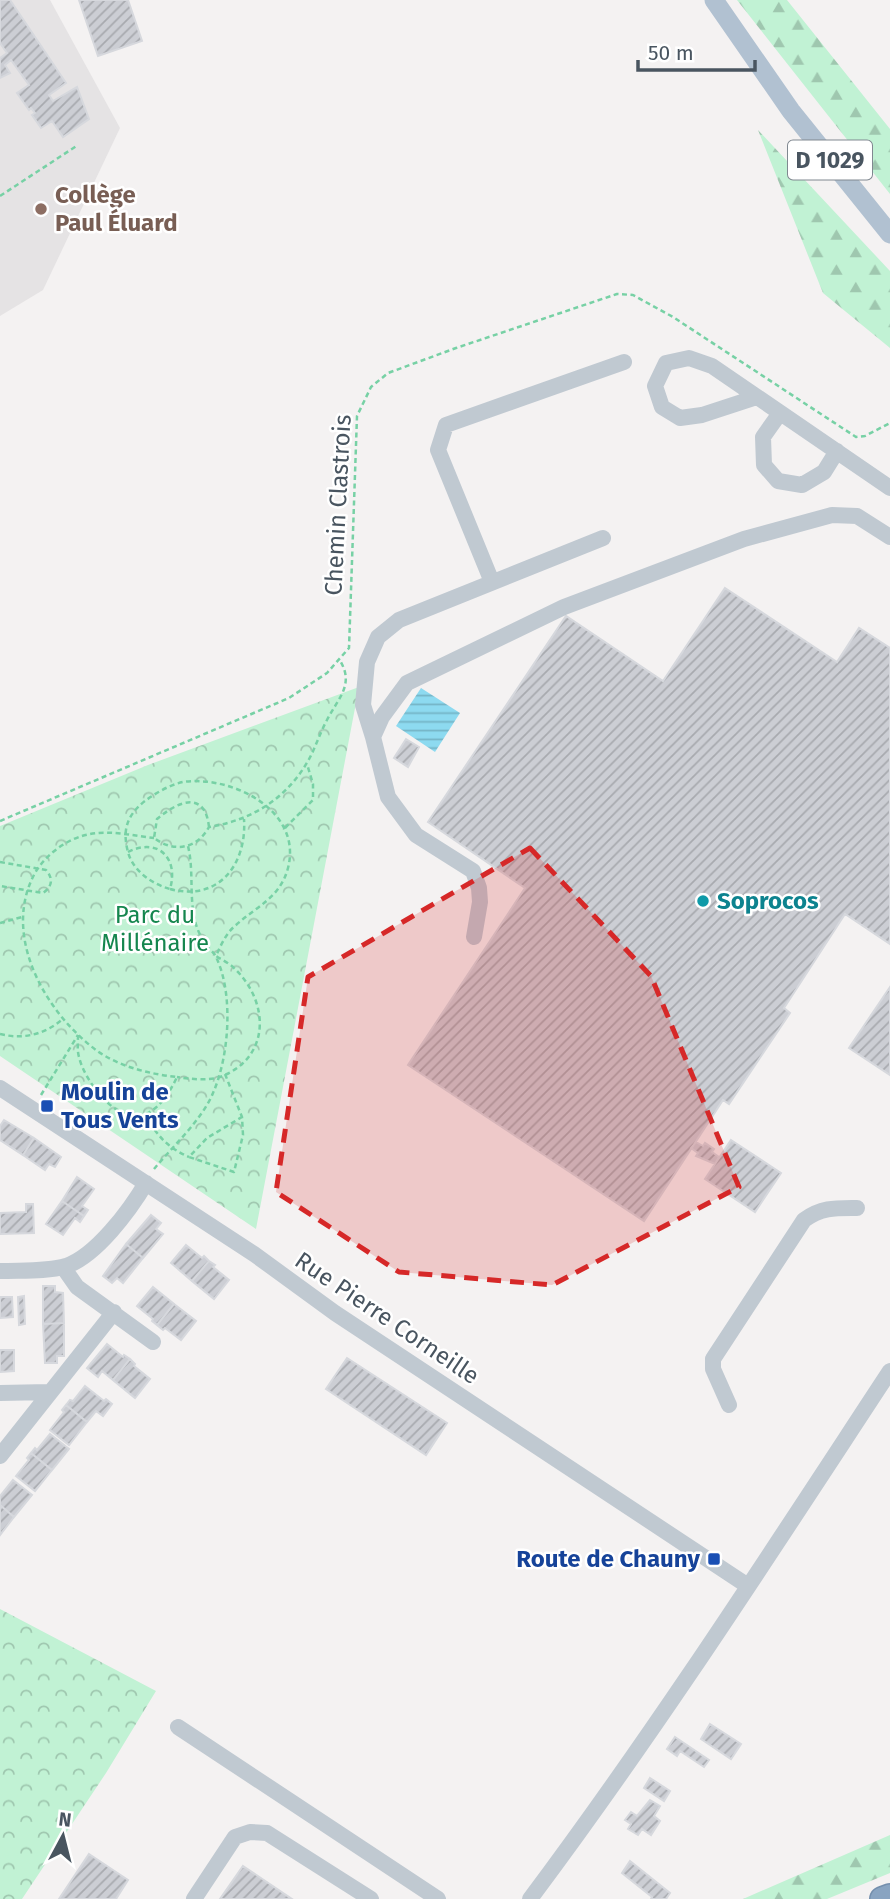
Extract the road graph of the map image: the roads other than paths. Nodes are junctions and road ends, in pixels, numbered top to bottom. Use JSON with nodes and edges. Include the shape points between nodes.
{"nodes":[{"id":1,"x":714,"y":0,"type":"edge"},
{"id":2,"x":890,"y":234,"type":"edge"},
{"id":3,"x":625,"y":362,"type":"dead end"},
{"id":4,"x":757,"y":397,"type":"junction"},
{"id":5,"x":780,"y":413,"type":"junction"},
{"id":6,"x":837,"y":451,"type":"junction"},
{"id":7,"x":890,"y":488,"type":"edge"},
{"id":8,"x":603,"y":537,"type":"dead end"},
{"id":9,"x":890,"y":537,"type":"edge"},
{"id":10,"x":492,"y":582,"type":"junction"},
{"id":11,"x":373,"y":737,"type":"junction"},
{"id":12,"x":474,"y":937,"type":"dead end"},
{"id":13,"x":0,"y":1088,"type":"edge"},
{"id":14,"x":146,"y":1183,"type":"junction"},
{"id":15,"x":857,"y":1208,"type":"dead end"},
{"id":16,"x":63,"y":1267,"type":"junction"},
{"id":17,"x":0,"y":1271,"type":"edge"},
{"id":18,"x":114,"y":1312,"type":"junction"},
{"id":19,"x":153,"y":1342,"type":"dead end"},
{"id":20,"x":890,"y":1371,"type":"edge"},
{"id":21,"x":49,"y":1392,"type":"junction"},
{"id":22,"x":0,"y":1393,"type":"edge"},
{"id":23,"x":729,"y":1405,"type":"dead end"},
{"id":24,"x":0,"y":1456,"type":"edge"},
{"id":25,"x":748,"y":1586,"type":"junction"},
{"id":26,"x":178,"y":1727,"type":"dead end"},
{"id":27,"x":890,"y":1896,"type":"edge"},
{"id":28,"x":433,"y":1898,"type":"edge"},
{"id":29,"x":194,"y":1899,"type":"edge"},
{"id":30,"x":371,"y":1899,"type":"edge"},
{"id":31,"x":530,"y":1899,"type":"edge"},
{"id":32,"x":882,"y":1899,"type":"edge"}],
"edges":[{"from":1,"to":2,"type":"main road","number":"D 1029","via":[[791,111]]},
{"from":3,"to":10,"type":"street","via":[[446,425],[438,450]]},
{"from":4,"to":4,"type":"street","via":[[712,366],[689,358],[666,363],[655,386],[662,407],[680,418]]},
{"from":4,"to":5,"type":"street"},
{"from":5,"to":6,"type":"street"},
{"from":5,"to":6,"type":"street","via":[[763,437],[764,465],[778,481],[802,485],[824,472]]},
{"from":6,"to":7,"type":"street"},
{"from":8,"to":10,"type":"street"},
{"from":9,"to":11,"type":"street","via":[[857,516],[832,515],[744,539],[564,607],[407,683]]},
{"from":10,"to":11,"type":"street","via":[[399,620],[378,637],[368,662],[363,705]]},
{"from":11,"to":12,"type":"street","via":[[387,797],[416,835],[473,871],[480,902]]},
{"from":13,"to":14,"type":"street","name":"Rue Pierre Corneille"},
{"from":14,"to":16,"type":"street","via":[[92,1251]]},
{"from":14,"to":25,"type":"street","name":"Rue Pierre Corneille"},
{"from":15,"to":23,"type":"street","via":[[828,1208],[804,1220],[713,1359]]},
{"from":16,"to":17,"type":"street"},
{"from":16,"to":18,"type":"street","via":[[77,1287]]},
{"from":18,"to":19,"type":"street"},
{"from":18,"to":21,"type":"street"},
{"from":20,"to":25,"type":"street"},
{"from":21,"to":22,"type":"street"},
{"from":21,"to":24,"type":"street"},
{"from":25,"to":31,"type":"street"},
{"from":26,"to":28,"type":"street"},
{"from":27,"to":32,"type":"highway"},
{"from":29,"to":30,"type":"street","via":[[235,1838],[250,1832],[267,1833]]}]}
